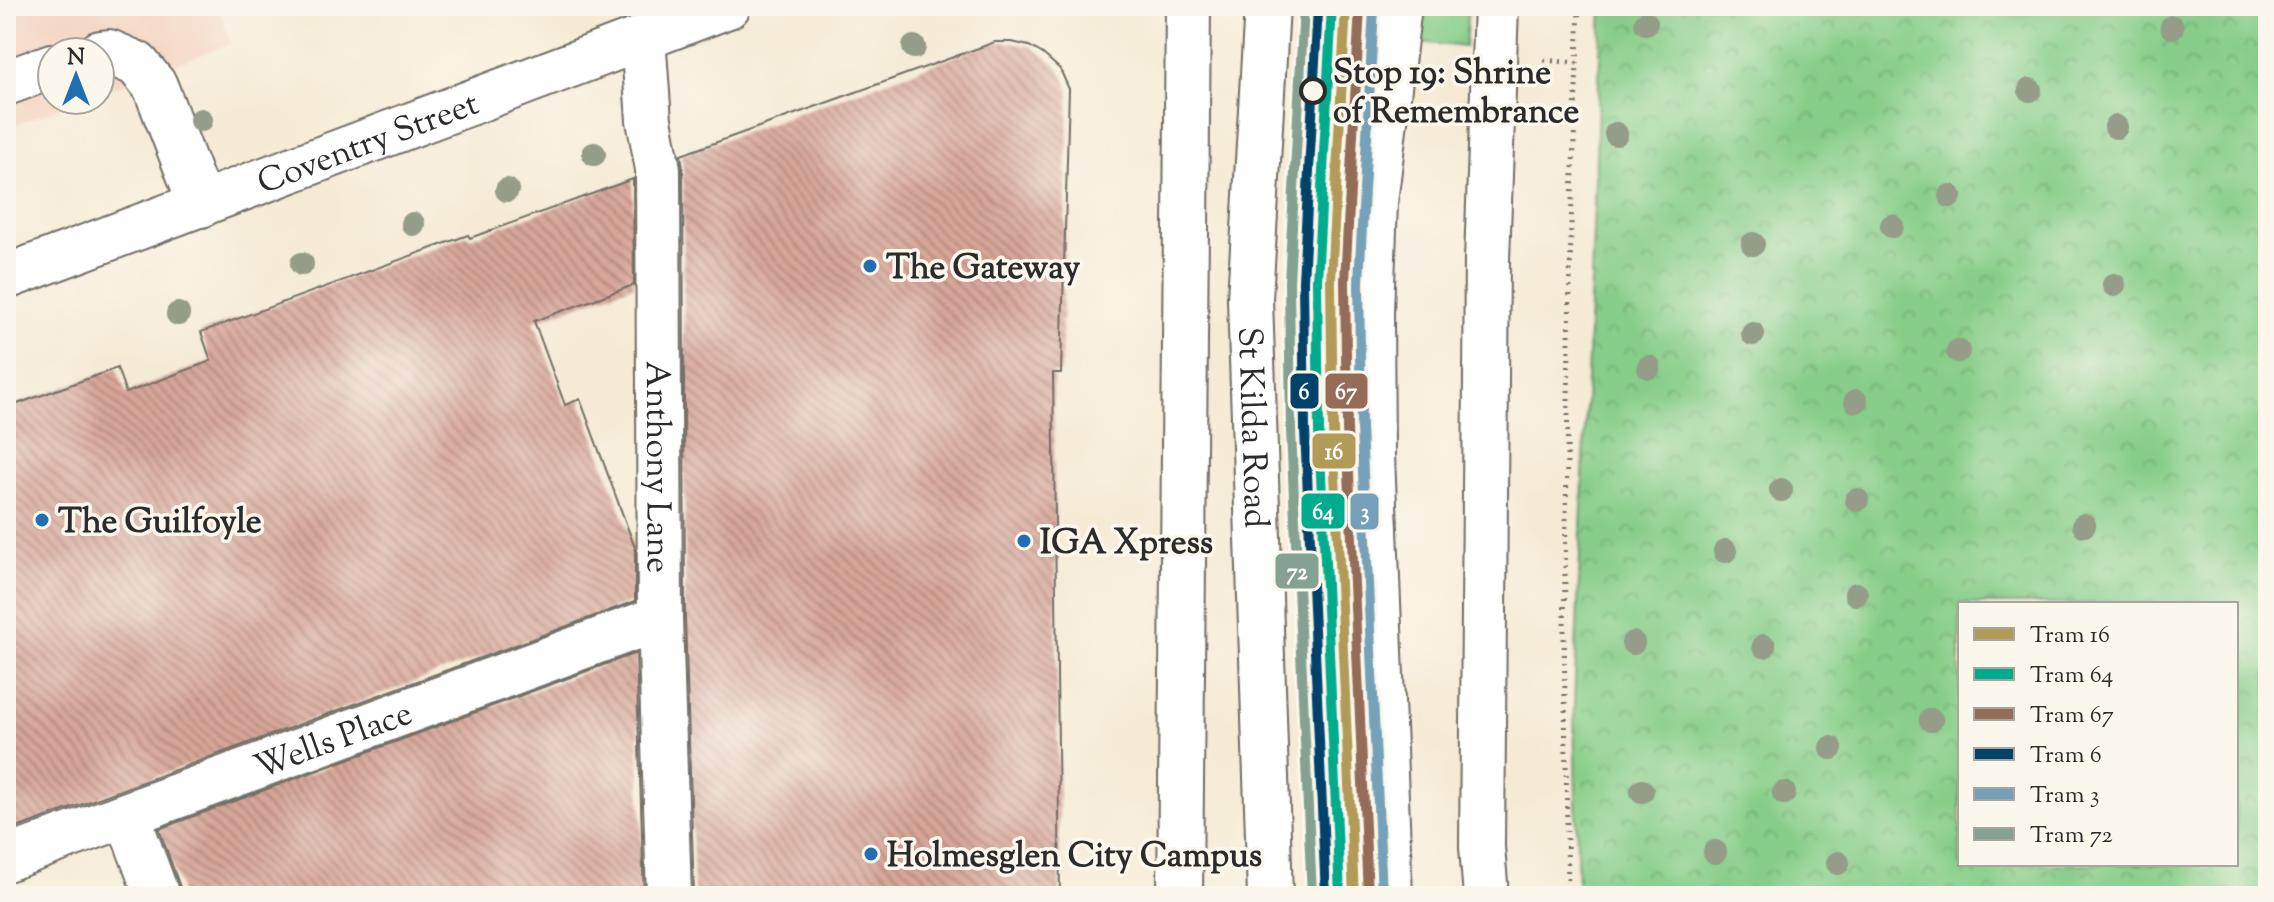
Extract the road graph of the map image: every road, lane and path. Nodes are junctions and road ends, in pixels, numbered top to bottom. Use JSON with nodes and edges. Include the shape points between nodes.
{"nodes":[{"id":1,"x":1188,"y":6,"type":"edge"},
{"id":2,"x":1267,"y":6,"type":"edge"},
{"id":3,"x":1399,"y":6,"type":"edge"},
{"id":4,"x":1496,"y":6,"type":"edge"},
{"id":5,"x":1579,"y":6,"type":"edge"},
{"id":6,"x":718,"y":8,"type":"edge"},
{"id":7,"x":643,"y":38,"type":"junction"},
{"id":8,"x":116,"y":55,"type":"edge"},
{"id":9,"x":36,"y":72,"type":"edge"},
{"id":10,"x":6,"y":83,"type":"edge"},
{"id":11,"x":201,"y":205,"type":"junction"},
{"id":12,"x":6,"y":277,"type":"edge"},
{"id":13,"x":660,"y":618,"type":"junction"},
{"id":14,"x":127,"y":815,"type":"junction"},
{"id":15,"x":6,"y":859,"type":"edge"},
{"id":16,"x":157,"y":896,"type":"edge"},
{"id":17,"x":669,"y":896,"type":"edge"},
{"id":18,"x":1180,"y":896,"type":"edge"},
{"id":19,"x":1270,"y":896,"type":"edge"},
{"id":20,"x":1390,"y":896,"type":"edge"},
{"id":21,"x":1486,"y":896,"type":"edge"},
{"id":22,"x":1568,"y":896,"type":"edge"}],
"edges":[{"from":1,"to":18,"type":"main road","name":"St Kilda Road"},
{"from":2,"to":19,"type":"main road","name":"St Kilda Road","via":[[1250,299]]},
{"from":3,"to":20,"type":"main road","via":[[1375,202],[1371,312]]},
{"from":4,"to":21,"type":"main road","via":[[1486,275]]},
{"from":5,"to":22,"type":"path","via":[[1564,631]]},
{"from":6,"to":7,"type":"main road","name":"Coventry Street"},
{"from":7,"to":11,"type":"main road","name":"Coventry Street"},
{"from":7,"to":13,"type":"main road","name":"Anthony Lane","via":[[658,169]]},
{"from":8,"to":11,"type":"main road","via":[[137,64],[155,86]]},
{"from":9,"to":10,"type":"main road"},
{"from":11,"to":12,"type":"main road","name":"Coventry Street"},
{"from":13,"to":14,"type":"main road","name":"Wells Place"},
{"from":13,"to":17,"type":"main road","name":"Anthony Lane"},
{"from":14,"to":15,"type":"main road","name":"Wells Place"},
{"from":14,"to":16,"type":"main road"}]}
